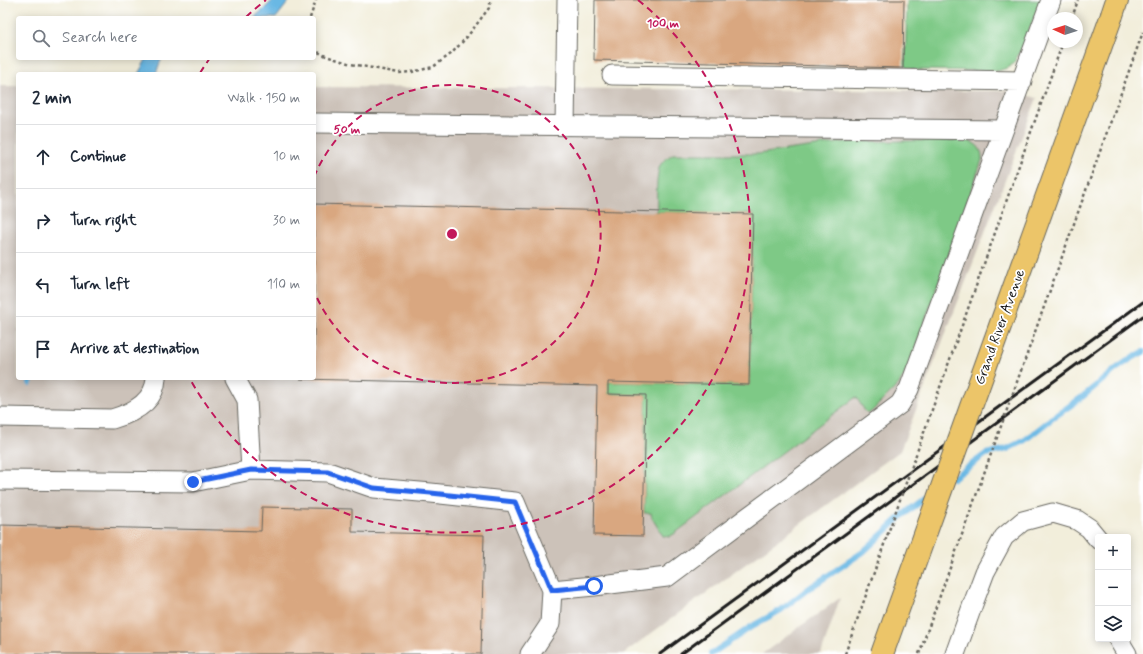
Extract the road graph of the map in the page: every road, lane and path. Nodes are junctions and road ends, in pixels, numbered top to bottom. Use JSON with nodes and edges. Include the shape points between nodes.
{"nodes":[{"id":1,"x":316,"y":0,"type":"edge"},
{"id":2,"x":492,"y":0,"type":"edge"},
{"id":3,"x":567,"y":0,"type":"edge"},
{"id":4,"x":1051,"y":0,"type":"edge"},
{"id":5,"x":1078,"y":0,"type":"edge"},
{"id":6,"x":1115,"y":8,"type":"edge"},
{"id":7,"x":1074,"y":12,"type":"edge"},
{"id":8,"x":311,"y":16,"type":"edge"},
{"id":9,"x":1143,"y":32,"type":"edge"},
{"id":10,"x":1061,"y":48,"type":"edge"},
{"id":11,"x":316,"y":51,"type":"edge"},
{"id":12,"x":612,"y":75,"type":"dead end"},
{"id":13,"x":1022,"y":81,"type":"junction"},
{"id":14,"x":316,"y":123,"type":"edge"},
{"id":15,"x":565,"y":126,"type":"junction"},
{"id":16,"x":1003,"y":130,"type":"junction"},
{"id":17,"x":156,"y":380,"type":"edge"},
{"id":18,"x":236,"y":380,"type":"edge"},
{"id":19,"x":0,"y":417,"type":"edge"},
{"id":20,"x":251,"y":470,"type":"junction"},
{"id":21,"x":0,"y":480,"type":"edge"},
{"id":22,"x":1095,"y":535,"type":"edge"},
{"id":23,"x":552,"y":590,"type":"junction"},
{"id":24,"x":1120,"y":642,"type":"edge"},
{"id":25,"x":530,"y":654,"type":"edge"},
{"id":26,"x":845,"y":654,"type":"edge"},
{"id":27,"x":882,"y":654,"type":"edge"},
{"id":28,"x":919,"y":654,"type":"edge"},
{"id":29,"x":954,"y":654,"type":"edge"},
{"id":30,"x":1127,"y":654,"type":"edge"}],
"edges":[{"from":1,"to":8,"type":"path"},
{"from":2,"to":11,"type":"path","via":[[467,37],[451,54],[433,67],[399,73],[351,64]]},
{"from":3,"to":15,"type":"street"},
{"from":4,"to":13,"type":"street"},
{"from":5,"to":7,"type":"path"},
{"from":6,"to":27,"type":"main road","name":"Grand River Avenue","bridge":true},
{"from":9,"to":28,"type":"path","bridge":true},
{"from":10,"to":26,"type":"path","bridge":true},
{"from":12,"to":13,"type":"street"},
{"from":13,"to":16,"type":"street"},
{"from":14,"to":15,"type":"street"},
{"from":15,"to":16,"type":"street"},
{"from":16,"to":23,"type":"street","via":[[909,389],[900,404],[667,577]]},
{"from":17,"to":19,"type":"street","via":[[149,398],[139,408],[112,419]]},
{"from":18,"to":20,"type":"street","via":[[247,400]]},
{"from":20,"to":21,"type":"street","via":[[193,482]]},
{"from":20,"to":23,"type":"street","via":[[328,472],[374,488],[515,502]]},
{"from":22,"to":29,"type":"street","via":[[1077,520],[1053,513],[1023,522],[1004,537],[972,604]]},
{"from":23,"to":25,"type":"street","via":[[550,624]]},
{"from":24,"to":30,"type":"street"}]}
